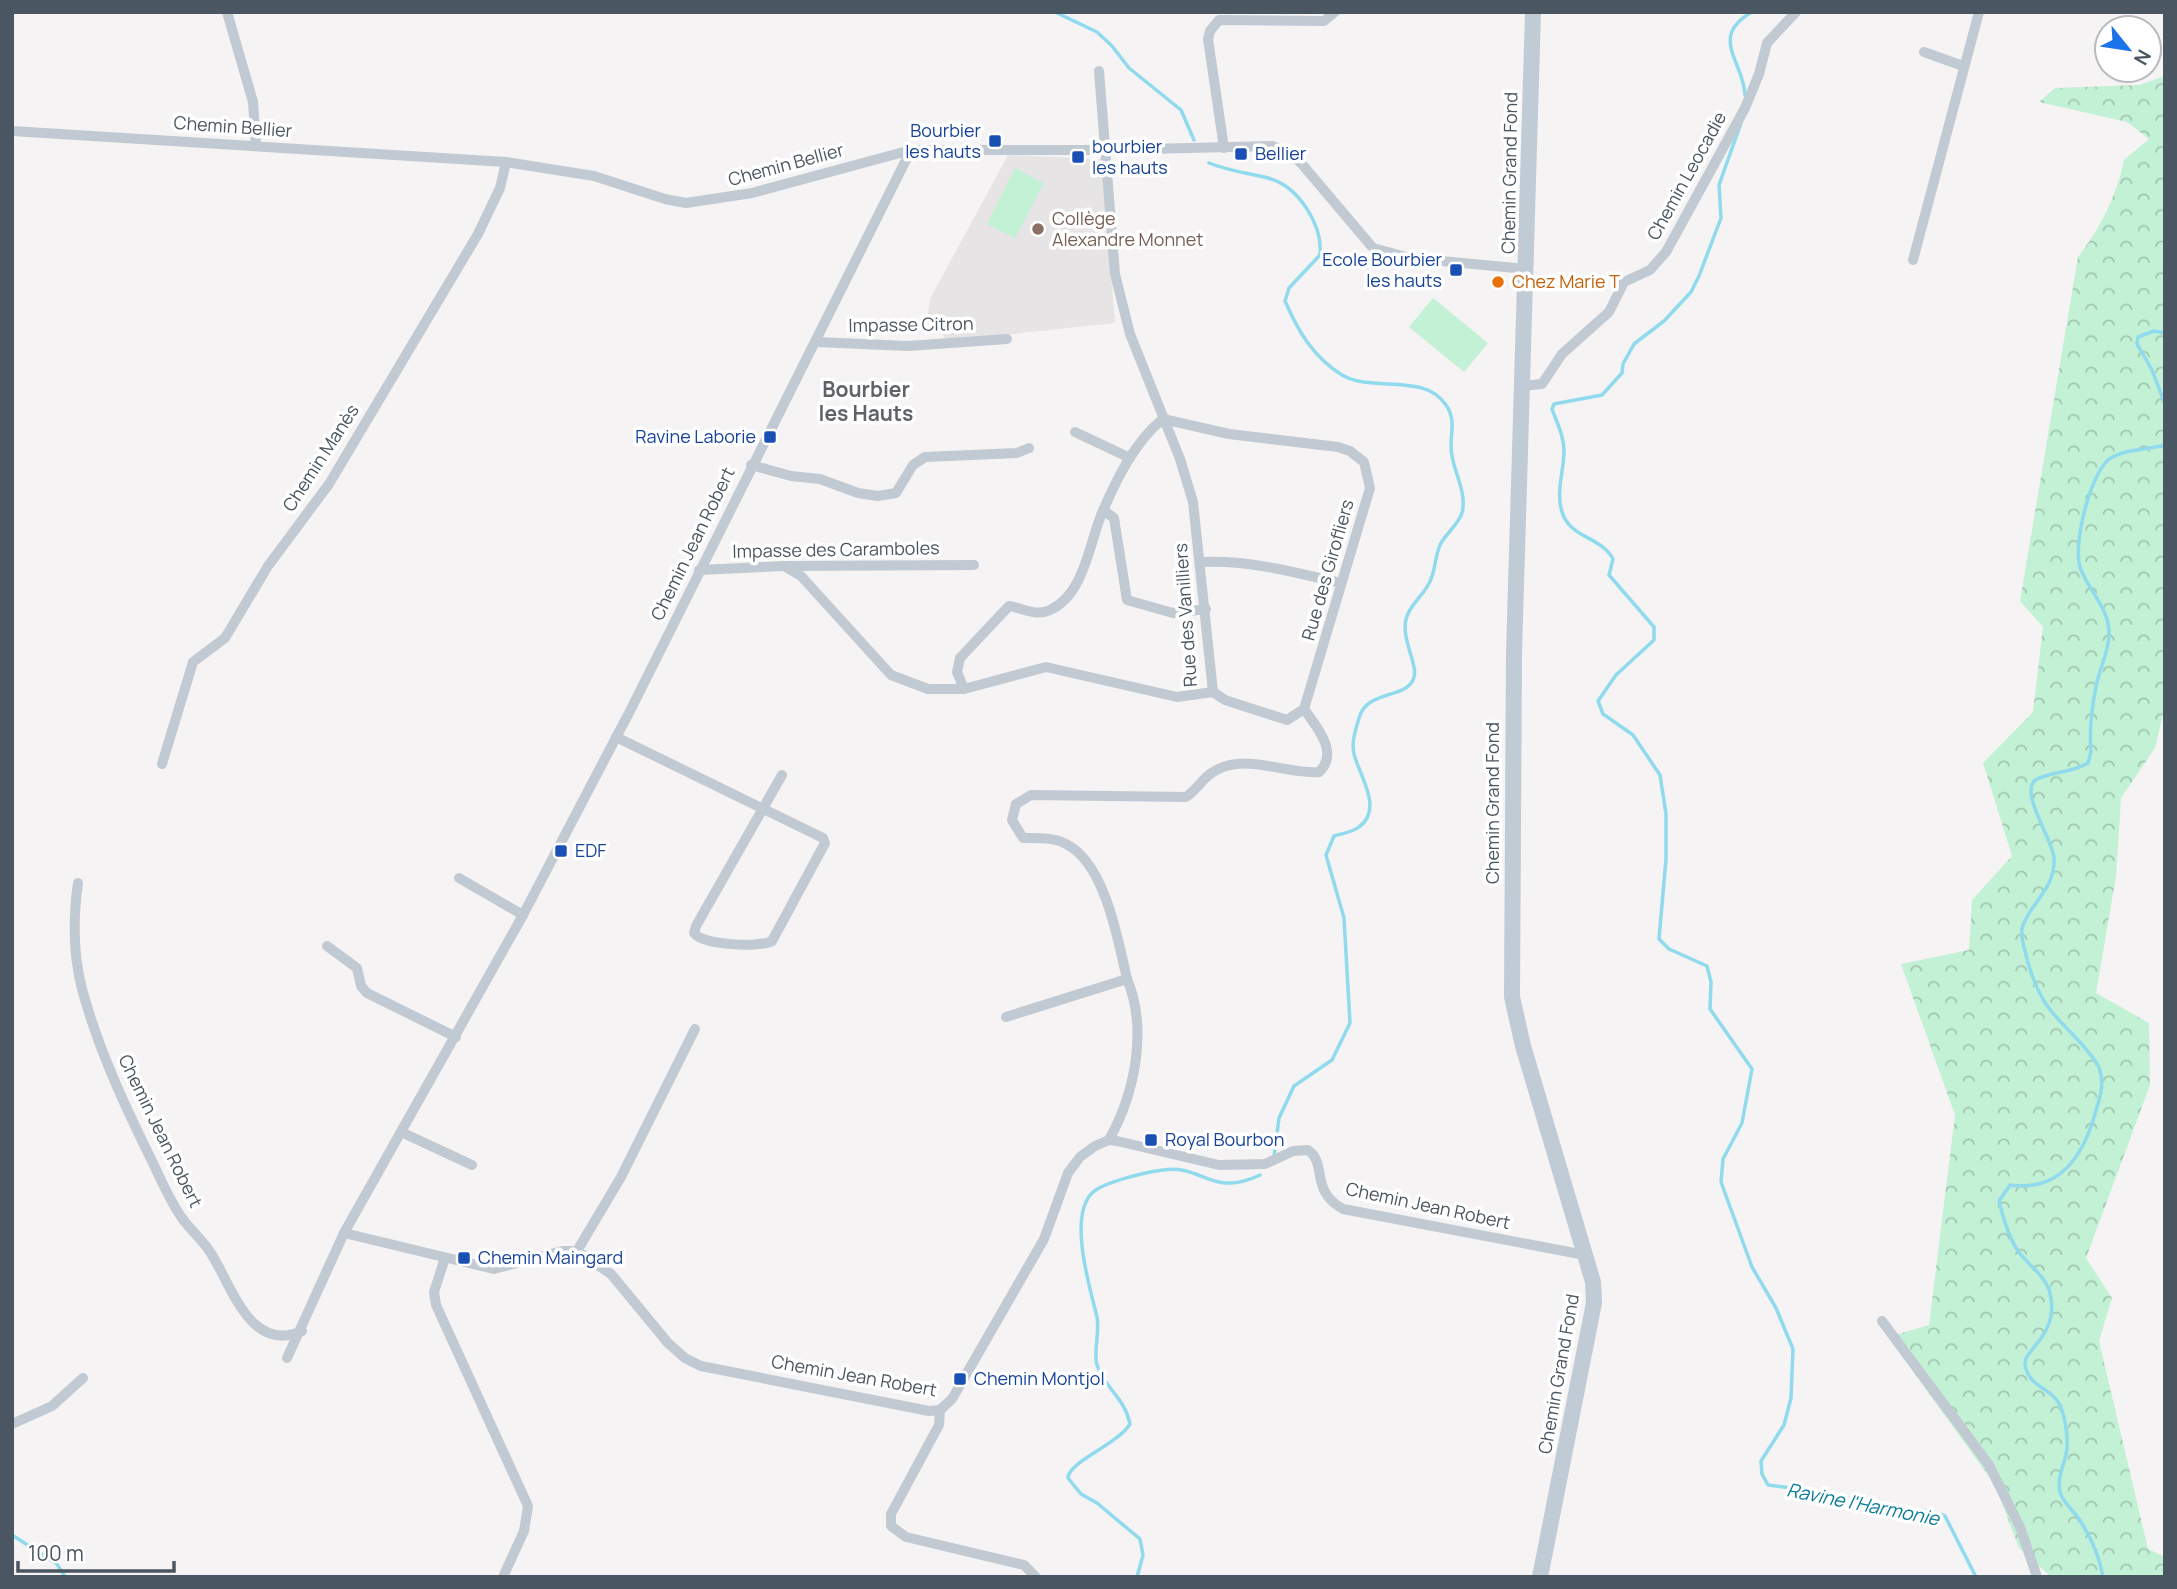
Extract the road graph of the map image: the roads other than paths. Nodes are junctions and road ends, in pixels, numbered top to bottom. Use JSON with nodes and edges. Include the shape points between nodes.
{"nodes":[{"id":1,"x":226,"y":12,"type":"edge"},
{"id":2,"x":1335,"y":12,"type":"edge"},
{"id":3,"x":1534,"y":12,"type":"edge"},
{"id":4,"x":1796,"y":12,"type":"edge"},
{"id":5,"x":1979,"y":12,"type":"edge"},
{"id":6,"x":1292,"y":16,"type":"edge"},
{"id":7,"x":1924,"y":52,"type":"dead end"},
{"id":8,"x":1963,"y":66,"type":"junction"},
{"id":9,"x":1099,"y":71,"type":"dead end"},
{"id":10,"x":12,"y":131,"type":"edge"},
{"id":11,"x":256,"y":146,"type":"junction"},
{"id":12,"x":1224,"y":148,"type":"junction"},
{"id":13,"x":911,"y":150,"type":"junction"},
{"id":14,"x":1106,"y":150,"type":"junction"},
{"id":15,"x":506,"y":162,"type":"junction"},
{"id":16,"x":1913,"y":260,"type":"dead end"},
{"id":17,"x":1527,"y":269,"type":"junction"},
{"id":18,"x":1007,"y":339,"type":"dead end"},
{"id":19,"x":816,"y":342,"type":"junction"},
{"id":20,"x":1522,"y":386,"type":"junction"},
{"id":21,"x":1163,"y":419,"type":"junction"},
{"id":22,"x":1075,"y":432,"type":"dead end"},
{"id":23,"x":1029,"y":448,"type":"dead end"},
{"id":24,"x":1130,"y":458,"type":"junction"},
{"id":25,"x":751,"y":465,"type":"junction"},
{"id":26,"x":1103,"y":510,"type":"junction"},
{"id":27,"x":1201,"y":562,"type":"junction"},
{"id":28,"x":974,"y":565,"type":"dead end"},
{"id":29,"x":784,"y":566,"type":"junction"},
{"id":30,"x":699,"y":570,"type":"junction"},
{"id":31,"x":1340,"y":583,"type":"junction"},
{"id":32,"x":1206,"y":609,"type":"junction"},
{"id":33,"x":964,"y":688,"type":"junction"},
{"id":34,"x":1213,"y":692,"type":"junction"},
{"id":35,"x":1304,"y":709,"type":"junction"},
{"id":36,"x":616,"y":737,"type":"junction"},
{"id":37,"x":162,"y":764,"type":"dead end"},
{"id":38,"x":782,"y":775,"type":"dead end"},
{"id":39,"x":761,"y":808,"type":"junction"},
{"id":40,"x":459,"y":878,"type":"dead end"},
{"id":41,"x":78,"y":883,"type":"dead end"},
{"id":42,"x":523,"y":915,"type":"junction"},
{"id":43,"x":327,"y":946,"type":"dead end"},
{"id":44,"x":1127,"y":979,"type":"junction"},
{"id":45,"x":1006,"y":1017,"type":"dead end"},
{"id":46,"x":695,"y":1029,"type":"dead end"},
{"id":47,"x":456,"y":1037,"type":"junction"},
{"id":48,"x":401,"y":1132,"type":"junction"},
{"id":49,"x":1109,"y":1140,"type":"junction"},
{"id":50,"x":472,"y":1165,"type":"dead end"},
{"id":51,"x":344,"y":1233,"type":"junction"},
{"id":52,"x":577,"y":1251,"type":"junction"},
{"id":53,"x":1585,"y":1255,"type":"junction"},
{"id":54,"x":444,"y":1258,"type":"junction"},
{"id":55,"x":1882,"y":1321,"type":"dead end"},
{"id":56,"x":302,"y":1331,"type":"junction"},
{"id":57,"x":287,"y":1358,"type":"dead end"},
{"id":58,"x":83,"y":1378,"type":"dead end"},
{"id":59,"x":940,"y":1410,"type":"junction"},
{"id":60,"x":12,"y":1424,"type":"edge"},
{"id":61,"x":503,"y":1577,"type":"edge"},
{"id":62,"x":1036,"y":1577,"type":"edge"},
{"id":63,"x":1541,"y":1577,"type":"edge"},
{"id":64,"x":2037,"y":1577,"type":"edge"}],
"edges":[{"from":1,"to":11,"type":"street","via":[[253,102]]},
{"from":2,"to":6,"type":"street","via":[[1324,21]]},
{"from":3,"to":17,"type":"street","name":"Chemin Grand Fond"},
{"from":4,"to":20,"type":"street","name":"Chemin Leocadie","via":[[1767,43],[1749,99],[1665,252],[1650,270],[1624,282],[1605,316],[1566,350],[1542,384]]},
{"from":5,"to":8,"type":"street"},
{"from":6,"to":12,"type":"street","via":[[1219,20],[1210,30]]},
{"from":7,"to":8,"type":"street"},
{"from":8,"to":16,"type":"street"},
{"from":9,"to":14,"type":"street","name":"Rue des Vanilliers"},
{"from":10,"to":11,"type":"street","name":"Chemin Bellier"},
{"from":11,"to":15,"type":"street","name":"Chemin Bellier"},
{"from":12,"to":14,"type":"street","name":"Chemin Bellier"},
{"from":12,"to":17,"type":"street","name":"Chemin Bellier","via":[[1272,146],[1286,151],[1373,248],[1410,258]]},
{"from":13,"to":14,"type":"street","name":"Chemin Bellier"},
{"from":13,"to":15,"type":"street","name":"Chemin Bellier","via":[[752,193],[686,202],[594,176]]},
{"from":13,"to":19,"type":"street","name":"Chemin Jean Robert"},
{"from":14,"to":21,"type":"street","name":"Rue des Vanilliers","via":[[1117,286]]},
{"from":15,"to":37,"type":"street","name":"Chemin Manès","via":[[500,188],[478,234],[329,484],[268,566],[229,632],[193,662]]},
{"from":17,"to":20,"type":"street","name":"Chemin Grand Fond"},
{"from":18,"to":19,"type":"street","name":"Impasse Citron","via":[[908,346]]},
{"from":19,"to":25,"type":"street","name":"Chemin Jean Robert"},
{"from":20,"to":53,"type":"street","name":"Chemin Grand Fond","via":[[1511,799],[1512,997]]},
{"from":21,"to":24,"type":"street"},
{"from":21,"to":27,"type":"street","name":"Rue des Vanilliers","via":[[1191,492]]},
{"from":21,"to":31,"type":"street","name":"Rue des Girofliers","via":[[1229,434],[1338,447],[1357,456],[1368,470],[1370,488]]},
{"from":22,"to":24,"type":"street"},
{"from":23,"to":25,"type":"street","via":[[1017,453],[925,457],[913,465],[901,488],[888,496],[858,493],[820,478]]},
{"from":24,"to":26,"type":"street"},
{"from":25,"to":30,"type":"street","name":"Chemin Jean Robert"},
{"from":26,"to":32,"type":"street","via":[[1114,519],[1127,600],[1173,612]]},
{"from":26,"to":33,"type":"street","via":[[1071,593],[1043,613],[1009,606],[960,658],[957,672]]},
{"from":27,"to":31,"type":"street","via":[[1269,565]]},
{"from":27,"to":32,"type":"street","name":"Rue des Vanilliers"},
{"from":28,"to":29,"type":"street","name":"Impasse des Caramboles"},
{"from":29,"to":30,"type":"street","name":"Impasse des Caramboles"},
{"from":29,"to":33,"type":"street","name":"Rue des Vanilliers","via":[[801,576],[891,675],[928,690]]},
{"from":30,"to":36,"type":"street","name":"Chemin Jean Robert"},
{"from":31,"to":35,"type":"street","name":"Rue des Girofliers"},
{"from":32,"to":34,"type":"street","name":"Rue des Vanilliers"},
{"from":33,"to":34,"type":"street","name":"Rue des Vanilliers","via":[[1046,667],[1177,697]]},
{"from":34,"to":35,"type":"street","via":[[1287,720]]},
{"from":35,"to":44,"type":"street","via":[[1322,733],[1327,750],[1319,772],[1231,764],[1210,774],[1186,797],[1031,795],[1016,804],[1012,820],[1023,838],[1068,844],[1089,865],[1114,922]]},
{"from":36,"to":39,"type":"street"},
{"from":36,"to":42,"type":"street","name":"Chemin Jean Robert"},
{"from":38,"to":39,"type":"street"},
{"from":39,"to":39,"type":"street","via":[[696,926],[698,938],[758,946],[772,941],[824,850],[823,838]]},
{"from":40,"to":42,"type":"street"},
{"from":41,"to":56,"type":"street","name":"Chemin Jean Robert","via":[[74,938],[82,987],[111,1077],[162,1181],[182,1219],[212,1254],[229,1290],[254,1323],[275,1336],[289,1337]]},
{"from":42,"to":47,"type":"street","name":"Chemin Jean Robert"},
{"from":43,"to":47,"type":"street","via":[[357,968],[367,993]]},
{"from":44,"to":45,"type":"street"},
{"from":44,"to":49,"type":"street","via":[[1139,1019],[1138,1040],[1131,1086]]},
{"from":46,"to":52,"type":"street","via":[[621,1177]]},
{"from":47,"to":48,"type":"street","name":"Chemin Jean Robert"},
{"from":48,"to":50,"type":"street"},
{"from":48,"to":51,"type":"street","name":"Chemin Jean Robert"},
{"from":49,"to":53,"type":"street","name":"Chemin Jean Robert","via":[[1219,1165],[1265,1164],[1293,1151],[1308,1150],[1316,1160],[1326,1197],[1343,1209]]},
{"from":49,"to":59,"type":"street","name":"Chemin Jean Robert","via":[[1080,1157],[1068,1173],[1044,1239],[967,1376]]},
{"from":51,"to":54,"type":"street"},
{"from":51,"to":56,"type":"street","name":"Chemin Jean Robert"},
{"from":52,"to":54,"type":"street","via":[[494,1269]]},
{"from":52,"to":59,"type":"street","name":"Chemin Jean Robert","via":[[611,1275],[668,1343],[701,1366]]},
{"from":53,"to":63,"type":"street","name":"Chemin Grand Fond","via":[[1594,1303]]},
{"from":54,"to":61,"type":"street","via":[[434,1292],[436,1305],[528,1506],[524,1531]]},
{"from":55,"to":64,"type":"street","via":[[1989,1465],[2021,1527]]},
{"from":56,"to":57,"type":"street","name":"Chemin Jean Robert"},
{"from":58,"to":60,"type":"street","via":[[52,1406]]},
{"from":59,"to":62,"type":"street","via":[[939,1425],[891,1514],[891,1526],[906,1537],[1024,1565]]}]}
